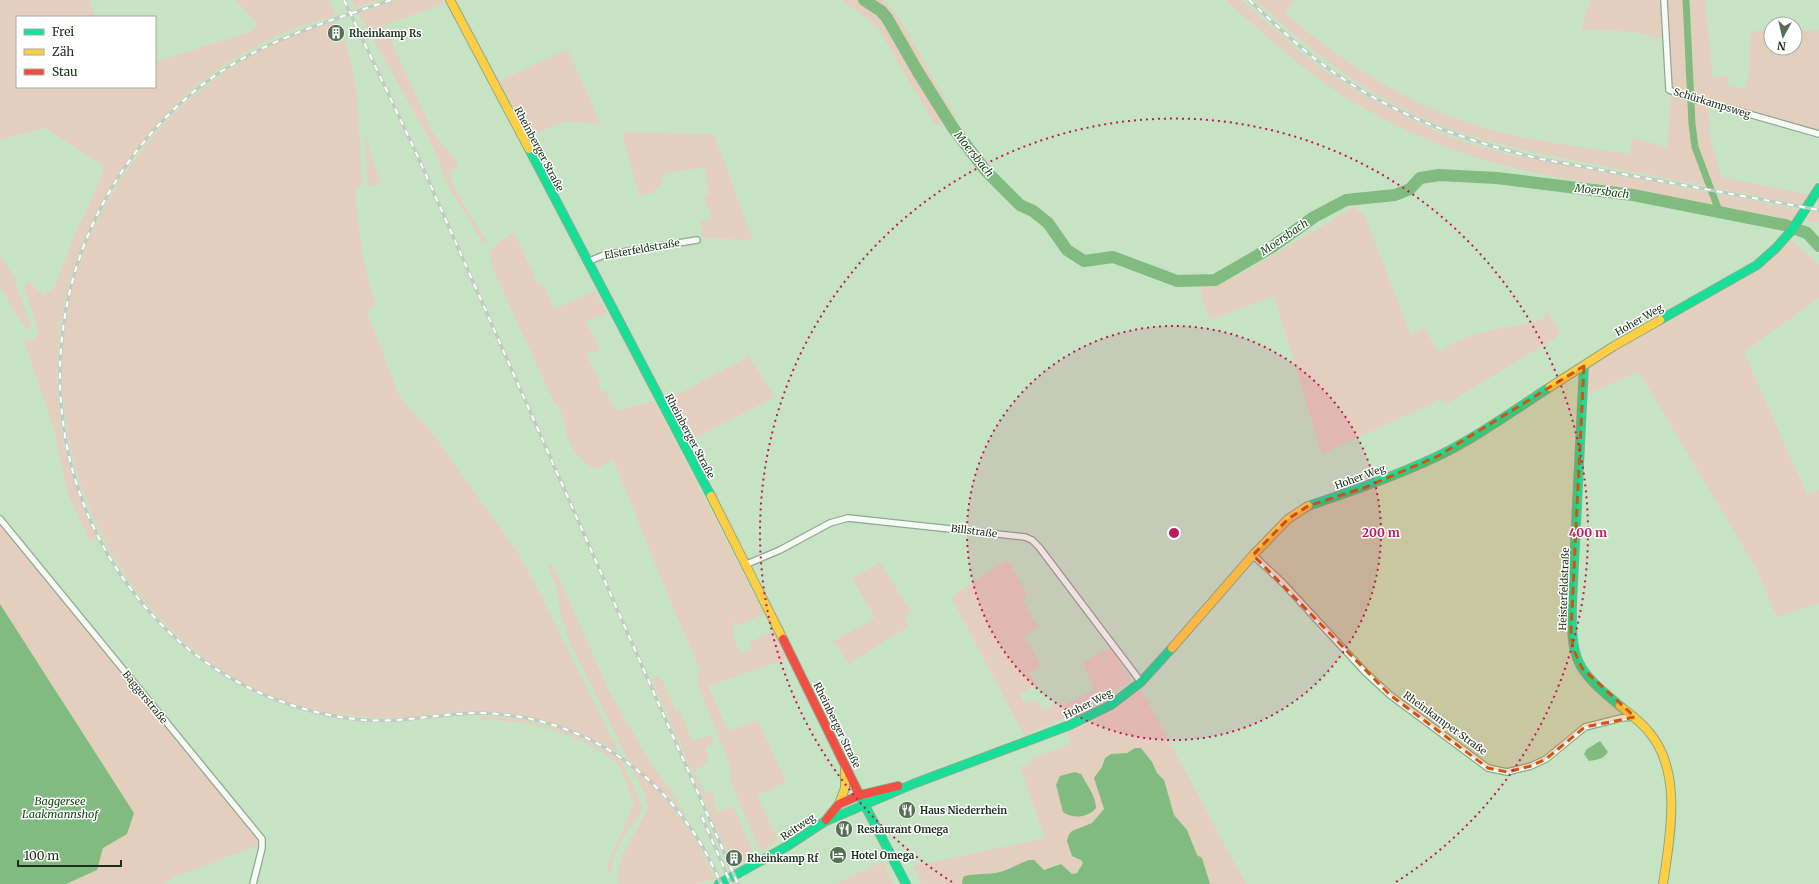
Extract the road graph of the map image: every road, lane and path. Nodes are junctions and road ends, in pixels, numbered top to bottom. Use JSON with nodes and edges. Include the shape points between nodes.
{"nodes":[{"id":1,"x":450,"y":0,"type":"edge"},
{"id":2,"x":1664,"y":0,"type":"edge"},
{"id":3,"x":1819,"y":134,"type":"edge"},
{"id":4,"x":1819,"y":188,"type":"edge"},
{"id":5,"x":697,"y":240,"type":"dead end"},
{"id":6,"x":587,"y":262,"type":"junction"},
{"id":7,"x":1584,"y":366,"type":"junction"},
{"id":8,"x":0,"y":519,"type":"edge"},
{"id":9,"x":1253,"y":555,"type":"junction"},
{"id":10,"x":747,"y":564,"type":"junction"},
{"id":11,"x":1141,"y":682,"type":"junction"},
{"id":12,"x":1634,"y":717,"type":"junction"},
{"id":13,"x":845,"y":766,"type":"junction"},
{"id":14,"x":913,"y":784,"type":"junction"},
{"id":15,"x":860,"y":794,"type":"junction"},
{"id":16,"x":839,"y":804,"type":"junction"},
{"id":17,"x":866,"y":804,"type":"junction"},
{"id":18,"x":824,"y":822,"type":"junction"},
{"id":19,"x":253,"y":884,"type":"edge"},
{"id":20,"x":719,"y":884,"type":"edge"},
{"id":21,"x":906,"y":884,"type":"edge"},
{"id":22,"x":1664,"y":884,"type":"edge"}],
"edges":[{"from":1,"to":6,"type":"main road","name":"Rheinberger Straße"},
{"from":2,"to":3,"type":"street","name":"Schürkampsweg","via":[[1669,90]]},
{"from":4,"to":7,"type":"main road","name":"Hoher Weg","via":[[1798,225],[1757,265],[1614,346]]},
{"from":5,"to":6,"type":"street","name":"Elsterfeldstraße","via":[[604,255]]},
{"from":6,"to":10,"type":"main road","name":"Rheinberger Straße"},
{"from":7,"to":9,"type":"main road","name":"Hoher Weg","via":[[1438,456],[1366,487],[1308,506],[1288,519]]},
{"from":7,"to":12,"type":"main road","name":"Heisterfeldstraße","via":[[1572,603],[1573,648],[1582,668],[1594,682]]},
{"from":8,"to":19,"type":"street","name":"Baggerstraße","via":[[262,839]]},
{"from":9,"to":11,"type":"main road","name":"Hoher Weg"},
{"from":9,"to":12,"type":"street","name":"Rheinkamper Straße","via":[[1390,695],[1488,768],[1507,772],[1531,766],[1546,759],[1584,727]]},
{"from":10,"to":11,"type":"street","name":"Billstraße","via":[[780,550],[830,523],[848,518],[1025,537],[1039,547]]},
{"from":10,"to":13,"type":"main road","name":"Rheinberger Straße"},
{"from":11,"to":14,"type":"main road","name":"Hoher Weg","via":[[1112,704],[1087,718]]},
{"from":12,"to":22,"type":"main road","via":[[1651,735],[1665,764],[1672,797]]},
{"from":13,"to":15,"type":"main road","name":"Rheinberger Straße"},
{"from":13,"to":16,"type":"main road","via":[[845,788]]},
{"from":14,"to":15,"type":"main road","name":"Hoher Weg"},
{"from":14,"to":17,"type":"main road","name":"Hoher Weg"},
{"from":15,"to":16,"type":"main road","name":"Reitweg"},
{"from":15,"to":17,"type":"main road","name":"Rheinberger Straße"},
{"from":16,"to":18,"type":"main road","name":"Reitweg"},
{"from":17,"to":18,"type":"main road","name":"Reitweg"},
{"from":17,"to":21,"type":"main road","name":"Rheinberger Straße"},
{"from":18,"to":20,"type":"main road","name":"Reitweg","via":[[786,847]]}]}
